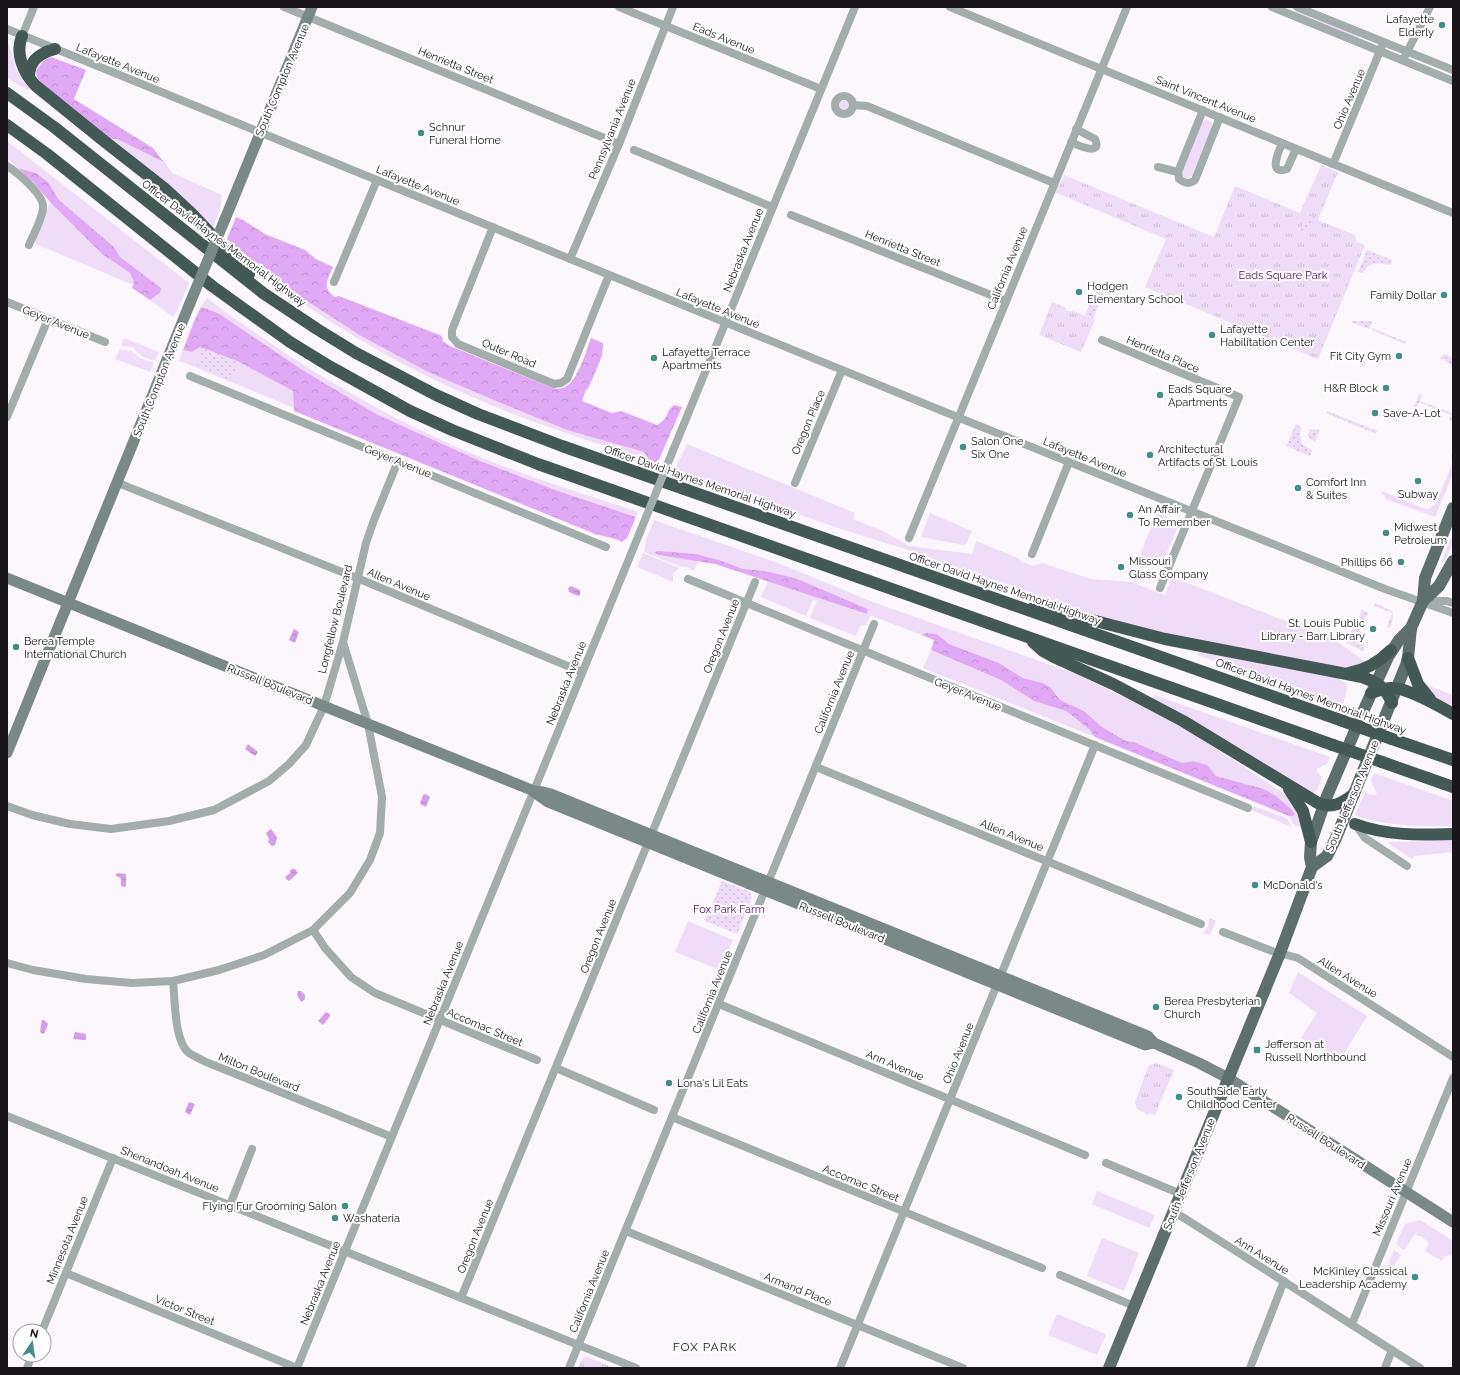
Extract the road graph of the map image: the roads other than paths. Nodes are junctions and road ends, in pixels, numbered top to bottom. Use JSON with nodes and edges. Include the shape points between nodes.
{"nodes":[{"id":1,"x":34,"y":7,"type":"edge"},
{"id":2,"x":284,"y":7,"type":"edge"},
{"id":3,"x":619,"y":7,"type":"edge"},
{"id":4,"x":673,"y":7,"type":"edge"},
{"id":5,"x":855,"y":7,"type":"edge"},
{"id":6,"x":950,"y":7,"type":"edge"},
{"id":7,"x":1127,"y":7,"type":"edge"},
{"id":8,"x":1272,"y":7,"type":"edge"},
{"id":9,"x":1297,"y":7,"type":"edge"},
{"id":10,"x":1430,"y":7,"type":"edge"},
{"id":11,"x":310,"y":12,"type":"edge"},
{"id":12,"x":665,"y":26,"type":"junction"},
{"id":13,"x":7,"y":29,"type":"edge"},
{"id":14,"x":22,"y":36,"type":"junction"},
{"id":15,"x":1384,"y":42,"type":"junction"},
{"id":16,"x":55,"y":49,"type":"junction"},
{"id":17,"x":1380,"y":51,"type":"junction"},
{"id":18,"x":1408,"y":52,"type":"junction"},
{"id":19,"x":1404,"y":60,"type":"junction"},
{"id":20,"x":1101,"y":68,"type":"junction"},
{"id":21,"x":1453,"y":70,"type":"edge"},
{"id":22,"x":29,"y":77,"type":"junction"},
{"id":23,"x":1453,"y":81,"type":"edge"},
{"id":24,"x":821,"y":89,"type":"junction"},
{"id":25,"x":7,"y":94,"type":"edge"},
{"id":26,"x":853,"y":105,"type":"dead end"},
{"id":27,"x":1203,"y":110,"type":"junction"},
{"id":28,"x":1220,"y":117,"type":"junction"},
{"id":29,"x":7,"y":125,"type":"edge"},
{"id":30,"x":1076,"y":130,"type":"junction"},
{"id":31,"x":260,"y":132,"type":"junction"},
{"id":32,"x":1071,"y":142,"type":"junction"},
{"id":33,"x":1282,"y":143,"type":"junction"},
{"id":34,"x":619,"y":144,"type":"junction"},
{"id":35,"x":1296,"y":149,"type":"junction"},
{"id":36,"x":634,"y":150,"type":"dead end"},
{"id":37,"x":1333,"y":164,"type":"junction"},
{"id":38,"x":7,"y":166,"type":"edge"},
{"id":39,"x":1158,"y":167,"type":"dead end"},
{"id":40,"x":1178,"y":172,"type":"junction"},
{"id":41,"x":377,"y":180,"type":"junction"},
{"id":42,"x":1054,"y":183,"type":"junction"},
{"id":43,"x":772,"y":207,"type":"junction"},
{"id":44,"x":1453,"y":213,"type":"edge"},
{"id":45,"x":791,"y":215,"type":"dead end"},
{"id":46,"x":493,"y":227,"type":"junction"},
{"id":47,"x":29,"y":245,"type":"dead end"},
{"id":48,"x":570,"y":259,"type":"junction"},
{"id":49,"x":609,"y":275,"type":"junction"},
{"id":50,"x":334,"y":282,"type":"dead end"},
{"id":51,"x":263,"y":292,"type":"junction"},
{"id":52,"x":1006,"y":301,"type":"junction"},
{"id":53,"x":7,"y":302,"type":"edge"},
{"id":54,"x":48,"y":319,"type":"junction"},
{"id":55,"x":725,"y":322,"type":"junction"},
{"id":56,"x":1102,"y":340,"type":"dead end"},
{"id":57,"x":105,"y":342,"type":"dead end"},
{"id":58,"x":842,"y":370,"type":"junction"},
{"id":59,"x":190,"y":376,"type":"dead end"},
{"id":60,"x":7,"y":417,"type":"edge"},
{"id":61,"x":958,"y":418,"type":"junction"},
{"id":62,"x":398,"y":462,"type":"junction"},
{"id":63,"x":1069,"y":462,"type":"junction"},
{"id":64,"x":118,"y":483,"type":"junction"},
{"id":65,"x":795,"y":483,"type":"dead end"},
{"id":66,"x":1453,"y":508,"type":"edge"},
{"id":67,"x":1191,"y":511,"type":"junction"},
{"id":68,"x":910,"y":538,"type":"dead end"},
{"id":69,"x":606,"y":547,"type":"dead end"},
{"id":70,"x":1032,"y":554,"type":"dead end"},
{"id":71,"x":1453,"y":561,"type":"edge"},
{"id":72,"x":7,"y":578,"type":"edge"},
{"id":73,"x":357,"y":578,"type":"junction"},
{"id":74,"x":688,"y":579,"type":"dead end"},
{"id":75,"x":755,"y":582,"type":"dead end"},
{"id":76,"x":1160,"y":588,"type":"dead end"},
{"id":77,"x":1423,"y":601,"type":"junction"},
{"id":78,"x":69,"y":602,"type":"junction"},
{"id":79,"x":746,"y":603,"type":"junction"},
{"id":80,"x":1007,"y":603,"type":"junction"},
{"id":81,"x":1453,"y":603,"type":"edge"},
{"id":82,"x":1453,"y":612,"type":"edge"},
{"id":83,"x":874,"y":624,"type":"dead end"},
{"id":84,"x":1411,"y":628,"type":"junction"},
{"id":85,"x":1028,"y":637,"type":"junction"},
{"id":86,"x":343,"y":642,"type":"junction"},
{"id":87,"x":1391,"y":650,"type":"junction"},
{"id":88,"x":863,"y":651,"type":"junction"},
{"id":89,"x":1408,"y":658,"type":"junction"},
{"id":90,"x":582,"y":672,"type":"junction"},
{"id":91,"x":1345,"y":674,"type":"junction"},
{"id":92,"x":1377,"y":688,"type":"junction"},
{"id":93,"x":1397,"y":689,"type":"junction"},
{"id":94,"x":1392,"y":703,"type":"junction"},
{"id":95,"x":1436,"y":704,"type":"junction"},
{"id":96,"x":324,"y":706,"type":"junction"},
{"id":97,"x":1453,"y":714,"type":"edge"},
{"id":98,"x":368,"y":724,"type":"junction"},
{"id":99,"x":1095,"y":746,"type":"junction"},
{"id":100,"x":7,"y":753,"type":"edge"},
{"id":101,"x":1453,"y":760,"type":"edge"},
{"id":102,"x":816,"y":767,"type":"junction"},
{"id":103,"x":1285,"y":784,"type":"junction"},
{"id":104,"x":1453,"y":788,"type":"edge"},
{"id":105,"x":534,"y":791,"type":"junction"},
{"id":106,"x":1354,"y":794,"type":"junction"},
{"id":107,"x":7,"y":806,"type":"edge"},
{"id":108,"x":1328,"y":806,"type":"junction"},
{"id":109,"x":1248,"y":808,"type":"dead end"},
{"id":110,"x":1344,"y":819,"type":"junction"},
{"id":111,"x":1355,"y":824,"type":"junction"},
{"id":112,"x":1453,"y":834,"type":"edge"},
{"id":113,"x":650,"y":839,"type":"junction"},
{"id":114,"x":1311,"y":842,"type":"junction"},
{"id":115,"x":1048,"y":862,"type":"junction"},
{"id":116,"x":1407,"y":866,"type":"dead end"},
{"id":117,"x":1312,"y":867,"type":"junction"},
{"id":118,"x":767,"y":886,"type":"junction"},
{"id":119,"x":1201,"y":924,"type":"dead end"},
{"id":120,"x":313,"y":930,"type":"junction"},
{"id":121,"x":1223,"y":932,"type":"dead end"},
{"id":122,"x":1280,"y":953,"type":"junction"},
{"id":123,"x":7,"y":963,"type":"edge"},
{"id":124,"x":173,"y":981,"type":"junction"},
{"id":125,"x":999,"y":981,"type":"junction"},
{"id":126,"x":719,"y":1004,"type":"junction"},
{"id":127,"x":440,"y":1020,"type":"junction"},
{"id":128,"x":1453,"y":1056,"type":"edge"},
{"id":129,"x":537,"y":1060,"type":"dead end"},
{"id":130,"x":556,"y":1068,"type":"junction"},
{"id":131,"x":1228,"y":1078,"type":"junction"},
{"id":132,"x":1453,"y":1078,"type":"edge"},
{"id":133,"x":950,"y":1100,"type":"junction"},
{"id":134,"x":654,"y":1110,"type":"dead end"},
{"id":135,"x":7,"y":1116,"type":"edge"},
{"id":136,"x":672,"y":1117,"type":"junction"},
{"id":137,"x":392,"y":1137,"type":"junction"},
{"id":138,"x":252,"y":1149,"type":"dead end"},
{"id":139,"x":1085,"y":1155,"type":"dead end"},
{"id":140,"x":113,"y":1158,"type":"junction"},
{"id":141,"x":1106,"y":1163,"type":"dead end"},
{"id":142,"x":1406,"y":1192,"type":"junction"},
{"id":143,"x":1181,"y":1194,"type":"junction"},
{"id":144,"x":230,"y":1205,"type":"junction"},
{"id":145,"x":1173,"y":1211,"type":"junction"},
{"id":146,"x":904,"y":1212,"type":"junction"},
{"id":147,"x":1453,"y":1222,"type":"edge"},
{"id":148,"x":626,"y":1231,"type":"junction"},
{"id":149,"x":345,"y":1251,"type":"junction"},
{"id":150,"x":1042,"y":1268,"type":"dead end"},
{"id":151,"x":66,"y":1273,"type":"junction"},
{"id":152,"x":1060,"y":1275,"type":"dead end"},
{"id":153,"x":1284,"y":1282,"type":"junction"},
{"id":154,"x":461,"y":1298,"type":"junction"},
{"id":155,"x":1134,"y":1306,"type":"junction"},
{"id":156,"x":45,"y":1323,"type":"edge"},
{"id":157,"x":1352,"y":1324,"type":"junction"},
{"id":158,"x":857,"y":1325,"type":"junction"},
{"id":159,"x":579,"y":1345,"type":"junction"},
{"id":160,"x":1392,"y":1350,"type":"junction"},
{"id":161,"x":297,"y":1368,"type":"edge"},
{"id":162,"x":569,"y":1368,"type":"edge"},
{"id":163,"x":636,"y":1368,"type":"edge"},
{"id":164,"x":840,"y":1368,"type":"edge"},
{"id":165,"x":963,"y":1368,"type":"edge"},
{"id":166,"x":1109,"y":1368,"type":"edge"},
{"id":167,"x":1250,"y":1368,"type":"edge"},
{"id":168,"x":1385,"y":1368,"type":"edge"},
{"id":169,"x":1420,"y":1368,"type":"edge"}],
"edges":[{"from":1,"to":14,"type":"street"},
{"from":2,"to":11,"type":"street","name":"Henrietta Street"},
{"from":3,"to":12,"type":"street","name":"Eads Avenue"},
{"from":4,"to":12,"type":"street","name":"Pennsylvania Avenue"},
{"from":5,"to":24,"type":"street","name":"Nebraska Avenue"},
{"from":6,"to":20,"type":"street","name":"Saint Vincent Avenue"},
{"from":7,"to":20,"type":"street","name":"California Avenue"},
{"from":8,"to":17,"type":"street"},
{"from":9,"to":15,"type":"street"},
{"from":10,"to":18,"type":"street"},
{"from":11,"to":31,"type":"main road","name":"South Compton Avenue"},
{"from":11,"to":34,"type":"street","name":"Henrietta Street"},
{"from":12,"to":24,"type":"street","name":"Eads Avenue"},
{"from":12,"to":34,"type":"street","name":"Pennsylvania Avenue"},
{"from":13,"to":14,"type":"street","name":"Lafayette Avenue"},
{"from":14,"to":16,"type":"street","name":"Lafayette Avenue"},
{"from":14,"to":22,"type":"highway","via":[[20,55]]},
{"from":15,"to":17,"type":"street","name":"Ohio Avenue"},
{"from":15,"to":18,"type":"street"},
{"from":16,"to":22,"type":"highway","via":[[34,59]]},
{"from":16,"to":31,"type":"street","name":"Lafayette Avenue"},
{"from":17,"to":19,"type":"street"},
{"from":17,"to":37,"type":"street","name":"Ohio Avenue"},
{"from":18,"to":19,"type":"street"},
{"from":18,"to":21,"type":"street"},
{"from":19,"to":23,"type":"street"},
{"from":20,"to":27,"type":"street","name":"Saint Vincent Avenue"},
{"from":20,"to":30,"type":"street","name":"California Avenue"},
{"from":22,"to":51,"type":"highway","via":[[46,95],[178,200],[247,271]]},
{"from":24,"to":43,"type":"street","name":"Nebraska Avenue"},
{"from":25,"to":51,"type":"highway","name":"Officer David Haynes Memorial Highway","via":[[54,127]]},
{"from":26,"to":42,"type":"street","via":[[866,106]]},
{"from":27,"to":28,"type":"street","name":"Saint Vincent Avenue"},
{"from":27,"to":40,"type":"street"},
{"from":28,"to":33,"type":"street","name":"Saint Vincent Avenue"},
{"from":28,"to":40,"type":"street","via":[[1194,180],[1182,182]]},
{"from":29,"to":85,"type":"highway","via":[[251,315],[329,366],[410,411],[531,462]]},
{"from":30,"to":32,"type":"street","name":"California Avenue"},
{"from":30,"to":32,"type":"street","via":[[1096,139],[1096,145],[1090,150]]},
{"from":31,"to":41,"type":"street","name":"Lafayette Avenue"},
{"from":31,"to":64,"type":"main road","name":"South Compton Avenue","bridge":true},
{"from":32,"to":42,"type":"street","name":"California Avenue"},
{"from":33,"to":35,"type":"street","name":"Saint Vincent Avenue"},
{"from":33,"to":35,"type":"street","via":[[1275,164],[1280,170],[1288,169]]},
{"from":34,"to":48,"type":"street","name":"Pennsylvania Avenue"},
{"from":35,"to":37,"type":"street","name":"Saint Vincent Avenue"},
{"from":36,"to":43,"type":"street"},
{"from":37,"to":44,"type":"street","name":"Saint Vincent Avenue"},
{"from":38,"to":47,"type":"street","via":[[18,174],[43,202],[43,211]]},
{"from":39,"to":40,"type":"street"},
{"from":41,"to":46,"type":"street","name":"Lafayette Avenue"},
{"from":41,"to":50,"type":"street"},
{"from":42,"to":52,"type":"street","name":"California Avenue"},
{"from":43,"to":55,"type":"street","name":"Nebraska Avenue"},
{"from":45,"to":52,"type":"street","name":"Henrietta Street"},
{"from":46,"to":48,"type":"street","name":"Lafayette Avenue"},
{"from":46,"to":49,"type":"street","name":"Outer Road","via":[[452,330],[452,336],[458,344],[554,384],[567,379]]},
{"from":48,"to":49,"type":"street","name":"Lafayette Avenue"},
{"from":49,"to":55,"type":"street","name":"Lafayette Avenue"},
{"from":51,"to":80,"type":"highway","name":"Officer David Haynes Memorial Highway","via":[[356,353],[478,414],[555,444]]},
{"from":52,"to":61,"type":"street","name":"California Avenue"},
{"from":53,"to":54,"type":"street","name":"Geyer Avenue"},
{"from":54,"to":57,"type":"street","name":"Geyer Avenue"},
{"from":54,"to":60,"type":"street"},
{"from":55,"to":58,"type":"street","name":"Lafayette Avenue"},
{"from":55,"to":90,"type":"street","name":"Nebraska Avenue","bridge":true},
{"from":56,"to":67,"type":"street","name":"Henrietta Place","via":[[1239,397]]},
{"from":58,"to":61,"type":"street","name":"Lafayette Avenue"},
{"from":58,"to":65,"type":"street","name":"Oregon Place"},
{"from":59,"to":62,"type":"street","name":"Geyer Avenue"},
{"from":61,"to":63,"type":"street","name":"Lafayette Avenue"},
{"from":61,"to":68,"type":"street","name":"California Avenue"},
{"from":62,"to":69,"type":"street","name":"Geyer Avenue"},
{"from":62,"to":73,"type":"street","name":"Longfellow Boulevard","via":[[374,520]]},
{"from":63,"to":67,"type":"street","name":"Lafayette Avenue"},
{"from":63,"to":70,"type":"street"},
{"from":64,"to":73,"type":"street","name":"Allen Avenue"},
{"from":64,"to":78,"type":"main road","name":"South Compton Avenue"},
{"from":66,"to":77,"type":"main road","name":"South Jefferson Avenue","via":[[1425,578]]},
{"from":67,"to":76,"type":"street"},
{"from":67,"to":77,"type":"street","name":"Lafayette Avenue","via":[[1380,587]]},
{"from":71,"to":77,"type":"main road","name":"South Jefferson Avenue","via":[[1440,586]]},
{"from":72,"to":78,"type":"main road","name":"Russell Boulevard"},
{"from":73,"to":86,"type":"street","name":"Longfellow Boulevard"},
{"from":73,"to":90,"type":"street","name":"Allen Avenue"},
{"from":74,"to":79,"type":"street","name":"Geyer Avenue"},
{"from":75,"to":79,"type":"street","name":"Oregon Avenue"},
{"from":77,"to":81,"type":"street","name":"Lafayette Avenue"},
{"from":77,"to":82,"type":"street","name":"Lafayette Avenue"},
{"from":77,"to":84,"type":"main road","name":"South Jefferson Avenue"},
{"from":78,"to":96,"type":"main road","name":"Russell Boulevard"},
{"from":78,"to":100,"type":"main road","name":"South Compton Avenue"},
{"from":79,"to":88,"type":"street","name":"Geyer Avenue"},
{"from":79,"to":113,"type":"street","name":"Oregon Avenue"},
{"from":80,"to":91,"type":"highway","via":[[1049,609],[1201,647]]},
{"from":80,"to":101,"type":"highway","name":"Officer David Haynes Memorial Highway","bridge":true},
{"from":83,"to":88,"type":"street","name":"California Avenue"},
{"from":84,"to":87,"type":"main road","name":"South Jefferson Avenue"},
{"from":84,"to":89,"type":"main road","name":"South Jefferson Avenue"},
{"from":85,"to":103,"type":"highway","via":[[1043,651],[1158,707]]},
{"from":85,"to":104,"type":"highway","bridge":true},
{"from":86,"to":96,"type":"street","name":"Longfellow Boulevard"},
{"from":86,"to":98,"type":"street"},
{"from":87,"to":91,"type":"highway","via":[[1368,668]]},
{"from":87,"to":92,"type":"main road","name":"South Jefferson Avenue"},
{"from":88,"to":99,"type":"street","name":"Geyer Avenue"},
{"from":88,"to":102,"type":"street","name":"California Avenue"},
{"from":89,"to":93,"type":"main road","name":"South Jefferson Avenue"},
{"from":89,"to":95,"type":"highway","via":[[1423,693]]},
{"from":90,"to":105,"type":"street","name":"Nebraska Avenue"},
{"from":91,"to":92,"type":"highway","via":[[1362,677]]},
{"from":92,"to":93,"type":"highway"},
{"from":92,"to":94,"type":"highway"},
{"from":92,"to":108,"type":"main road","name":"South Jefferson Avenue","via":[[1331,784]]},
{"from":93,"to":94,"type":"main road","name":"South Jefferson Avenue"},
{"from":93,"to":95,"type":"highway"},
{"from":94,"to":106,"type":"main road","name":"South Jefferson Avenue"},
{"from":95,"to":97,"type":"highway"},
{"from":96,"to":98,"type":"main road","name":"Russell Boulevard"},
{"from":96,"to":107,"type":"street","name":"Longfellow Boulevard","via":[[306,745],[289,764],[269,781],[214,810],[169,821],[111,829],[70,824]]},
{"from":98,"to":105,"type":"main road","name":"Russell Boulevard"},
{"from":98,"to":120,"type":"street","via":[[382,797],[380,833],[370,860],[350,893]]},
{"from":99,"to":109,"type":"street","name":"Geyer Avenue"},
{"from":99,"to":115,"type":"street","name":"Ohio Avenue"},
{"from":102,"to":115,"type":"street","name":"Allen Avenue"},
{"from":102,"to":118,"type":"street","name":"California Avenue"},
{"from":103,"to":108,"type":"highway"},
{"from":103,"to":114,"type":"highway","via":[[1304,811]]},
{"from":105,"to":113,"type":"main road","name":"Russell Boulevard","via":[[551,794]]},
{"from":105,"to":127,"type":"street","name":"Nebraska Avenue"},
{"from":106,"to":108,"type":"highway","via":[[1341,803]]},
{"from":106,"to":110,"type":"main road","name":"South Jefferson Avenue"},
{"from":108,"to":110,"type":"main road"},
{"from":108,"to":114,"type":"main road","name":"South Jefferson Avenue"},
{"from":110,"to":111,"type":"main road"},
{"from":110,"to":117,"type":"main road","name":"South Jefferson Avenue","via":[[1327,856]]},
{"from":111,"to":112,"type":"highway","via":[[1394,834]]},
{"from":111,"to":116,"type":"street","via":[[1365,838]]},
{"from":113,"to":118,"type":"main road","name":"Russell Boulevard"},
{"from":113,"to":130,"type":"street","name":"Oregon Avenue"},
{"from":114,"to":117,"type":"main road","name":"South Jefferson Avenue"},
{"from":115,"to":119,"type":"street","name":"Allen Avenue"},
{"from":115,"to":125,"type":"street","name":"Ohio Avenue"},
{"from":117,"to":122,"type":"main road","name":"South Jefferson Avenue"},
{"from":118,"to":125,"type":"main road","name":"Russell Boulevard"},
{"from":118,"to":126,"type":"street","name":"California Avenue"},
{"from":120,"to":124,"type":"street","via":[[264,955],[219,970]]},
{"from":120,"to":127,"type":"street","name":"Accomac Street","via":[[351,977],[375,993]]},
{"from":121,"to":122,"type":"street","name":"Allen Avenue"},
{"from":122,"to":128,"type":"street","name":"Allen Avenue","via":[[1302,961]]},
{"from":122,"to":131,"type":"main road","name":"South Jefferson Avenue"},
{"from":123,"to":124,"type":"street","via":[[86,979],[132,983]]},
{"from":124,"to":137,"type":"street","name":"Milton Boulevard","via":[[181,1042],[188,1052],[206,1062]]},
{"from":125,"to":131,"type":"main road","name":"Russell Boulevard","via":[[1148,1036],[1154,1043],[1199,1062]]},
{"from":125,"to":133,"type":"street","name":"Ohio Avenue"},
{"from":126,"to":133,"type":"street","name":"Ann Avenue"},
{"from":126,"to":136,"type":"street","name":"California Avenue"},
{"from":127,"to":129,"type":"street","name":"Accomac Street"},
{"from":127,"to":137,"type":"street","name":"Nebraska Avenue"},
{"from":130,"to":134,"type":"street"},
{"from":130,"to":154,"type":"street","name":"Oregon Avenue"},
{"from":131,"to":142,"type":"main road","name":"Russell Boulevard"},
{"from":131,"to":143,"type":"main road","name":"South Jefferson Avenue"},
{"from":132,"to":142,"type":"street","name":"Missouri Avenue"},
{"from":133,"to":139,"type":"street","name":"Ann Avenue"},
{"from":133,"to":146,"type":"street","name":"Ohio Avenue"},
{"from":135,"to":140,"type":"street","name":"Shenandoah Avenue"},
{"from":136,"to":146,"type":"street","name":"Accomac Street"},
{"from":136,"to":148,"type":"street","name":"California Avenue"},
{"from":137,"to":149,"type":"street","name":"Nebraska Avenue"},
{"from":138,"to":144,"type":"street"},
{"from":140,"to":144,"type":"street","name":"Shenandoah Avenue"},
{"from":140,"to":151,"type":"street","name":"Minnesota Avenue"},
{"from":141,"to":143,"type":"street"},
{"from":142,"to":147,"type":"main road","name":"Russell Boulevard"},
{"from":142,"to":157,"type":"street","name":"Missouri Avenue"},
{"from":143,"to":145,"type":"main road","name":"South Jefferson Avenue"},
{"from":144,"to":149,"type":"street","name":"Shenandoah Avenue"},
{"from":145,"to":153,"type":"street","name":"Ann Avenue"},
{"from":145,"to":155,"type":"main road","name":"South Jefferson Avenue"},
{"from":146,"to":150,"type":"street","name":"Accomac Street"},
{"from":146,"to":158,"type":"street","name":"Ohio Avenue"},
{"from":148,"to":158,"type":"street","name":"Armand Place"},
{"from":148,"to":159,"type":"street","name":"California Avenue"},
{"from":149,"to":154,"type":"street","name":"Shenandoah Avenue"},
{"from":149,"to":161,"type":"street","name":"Nebraska Avenue"},
{"from":151,"to":156,"type":"street","name":"Minnesota Avenue"},
{"from":151,"to":161,"type":"street","name":"Victor Street"},
{"from":152,"to":155,"type":"street"},
{"from":153,"to":157,"type":"street","name":"Ann Avenue"},
{"from":153,"to":167,"type":"street"},
{"from":154,"to":159,"type":"street","name":"Shenandoah Avenue"},
{"from":155,"to":166,"type":"main road","name":"South Jefferson Avenue"},
{"from":157,"to":160,"type":"street","name":"Ann Avenue"},
{"from":158,"to":164,"type":"street","name":"Ohio Avenue"},
{"from":158,"to":165,"type":"street","name":"Armand Place"},
{"from":159,"to":162,"type":"street","name":"California Avenue"},
{"from":159,"to":163,"type":"street","name":"Shenandoah Avenue"},
{"from":160,"to":168,"type":"street"},
{"from":160,"to":169,"type":"street","name":"Ann Avenue"}]}
